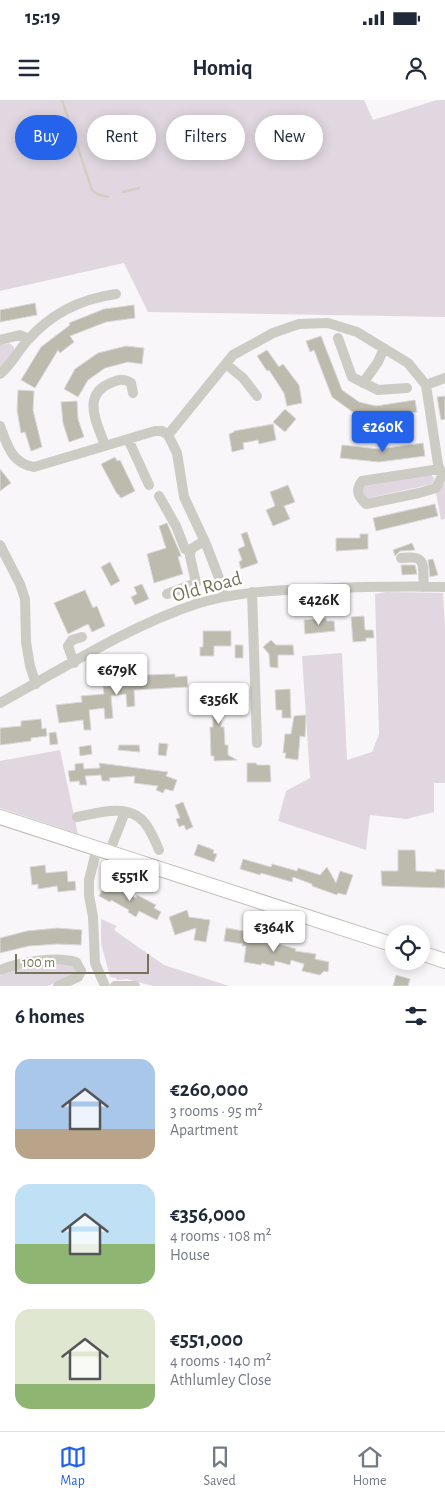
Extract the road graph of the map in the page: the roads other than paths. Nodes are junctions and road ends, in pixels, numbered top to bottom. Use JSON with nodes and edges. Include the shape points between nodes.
{"nodes":[{"id":1,"x":116,"y":294,"type":"dead end"},
{"id":2,"x":338,"y":338,"type":"dead end"},
{"id":3,"x":28,"y":339,"type":"junction"},
{"id":4,"x":0,"y":340,"type":"edge"},
{"id":5,"x":384,"y":348,"type":"junction"},
{"id":6,"x":226,"y":364,"type":"junction"},
{"id":7,"x":0,"y":374,"type":"edge"},
{"id":8,"x":445,"y":378,"type":"edge"},
{"id":9,"x":363,"y":383,"type":"junction"},
{"id":10,"x":426,"y":385,"type":"junction"},
{"id":11,"x":407,"y":388,"type":"dead end"},
{"id":12,"x":133,"y":393,"type":"dead end"},
{"id":13,"x":257,"y":396,"type":"dead end"},
{"id":14,"x":0,"y":426,"type":"edge"},
{"id":15,"x":168,"y":435,"type":"junction"},
{"id":16,"x":128,"y":439,"type":"junction"},
{"id":17,"x":106,"y":446,"type":"junction"},
{"id":18,"x":442,"y":474,"type":"edge"},
{"id":19,"x":149,"y":485,"type":"dead end"},
{"id":20,"x":160,"y":496,"type":"dead end"},
{"id":21,"x":204,"y":541,"type":"junction"},
{"id":22,"x":0,"y":545,"type":"edge"},
{"id":23,"x":190,"y":552,"type":"junction"},
{"id":24,"x":401,"y":558,"type":"dead end"},
{"id":25,"x":424,"y":586,"type":"junction"},
{"id":26,"x":445,"y":587,"type":"edge"},
{"id":27,"x":252,"y":592,"type":"junction"},
{"id":28,"x":167,"y":594,"type":"dead end"},
{"id":29,"x":224,"y":597,"type":"junction"},
{"id":30,"x":82,"y":637,"type":"dead end"},
{"id":31,"x":74,"y":663,"type":"junction"},
{"id":32,"x":36,"y":684,"type":"junction"},
{"id":33,"x":0,"y":703,"type":"edge"},
{"id":34,"x":257,"y":743,"type":"dead end"},
{"id":35,"x":125,"y":812,"type":"junction"},
{"id":36,"x":77,"y":817,"type":"dead end"},
{"id":37,"x":0,"y":818,"type":"edge"},
{"id":38,"x":103,"y":850,"type":"junction"},
{"id":39,"x":159,"y":850,"type":"dead end"},
{"id":40,"x":385,"y":942,"type":"edge"},
{"id":41,"x":430,"y":956,"type":"edge"},
{"id":42,"x":445,"y":960,"type":"edge"},
{"id":43,"x":95,"y":963,"type":"junction"},
{"id":44,"x":80,"y":968,"type":"junction"},
{"id":45,"x":0,"y":970,"type":"edge"},
{"id":46,"x":58,"y":986,"type":"edge"},
{"id":47,"x":105,"y":986,"type":"edge"},
{"id":48,"x":115,"y":986,"type":"edge"},
{"id":49,"x":135,"y":986,"type":"edge"}],
"edges":[{"from":1,"to":3,"type":"street","via":[[68,307],[55,314]]},
{"from":2,"to":9,"type":"street","via":[[352,377]]},
{"from":3,"to":4,"type":"street","via":[[20,335]]},
{"from":3,"to":7,"type":"street"},
{"from":5,"to":6,"type":"street","via":[[357,332],[328,323],[299,324],[233,355]]},
{"from":5,"to":9,"type":"street"},
{"from":5,"to":10,"type":"street","via":[[408,363]]},
{"from":6,"to":13,"type":"street"},
{"from":6,"to":15,"type":"street"},
{"from":8,"to":10,"type":"street"},
{"from":9,"to":11,"type":"street","via":[[378,390]]},
{"from":10,"to":18,"type":"street"},
{"from":12,"to":17,"type":"street","via":[[131,382],[123,380],[110,382],[96,394],[94,414]]},
{"from":14,"to":17,"type":"street","via":[[10,451],[27,466],[42,465]]},
{"from":15,"to":16,"type":"street","via":[[155,431]]},
{"from":15,"to":21,"type":"street","via":[[176,453],[184,496]]},
{"from":16,"to":17,"type":"street"},
{"from":16,"to":19,"type":"street"},
{"from":18,"to":18,"type":"street","via":[[436,488],[420,493],[366,504],[360,499],[358,486],[362,481]]},
{"from":20,"to":23,"type":"street","via":[[185,549]]},
{"from":21,"to":23,"type":"street","via":[[191,548]]},
{"from":21,"to":29,"type":"street"},
{"from":22,"to":32,"type":"street","via":[[25,599],[27,650]]},
{"from":23,"to":28,"type":"street","via":[[196,583]]},
{"from":24,"to":25,"type":"street","via":[[419,558]]},
{"from":25,"to":26,"type":"street","name":"Old Road"},
{"from":25,"to":27,"type":"street","name":"Old Road"},
{"from":27,"to":29,"type":"street","name":"Old Road"},
{"from":27,"to":34,"type":"street"},
{"from":29,"to":31,"type":"street","name":"Old Road","via":[[154,621]]},
{"from":30,"to":31,"type":"street","via":[[72,640],[68,646]]},
{"from":31,"to":32,"type":"street","name":"Old Road"},
{"from":32,"to":33,"type":"street","name":"Old Road"},
{"from":35,"to":36,"type":"street","via":[[110,811]]},
{"from":35,"to":38,"type":"street"},
{"from":35,"to":39,"type":"street","via":[[145,822]]},
{"from":37,"to":38,"type":"main road"},
{"from":38,"to":40,"type":"main road"},
{"from":38,"to":43,"type":"street","via":[[89,880]]},
{"from":41,"to":42,"type":"main road"},
{"from":43,"to":44,"type":"street"},
{"from":43,"to":47,"type":"street"},
{"from":44,"to":45,"type":"street","via":[[76,962],[67,959]]},
{"from":44,"to":46,"type":"street","via":[[78,977]]},
{"from":48,"to":49,"type":"street"}]}
